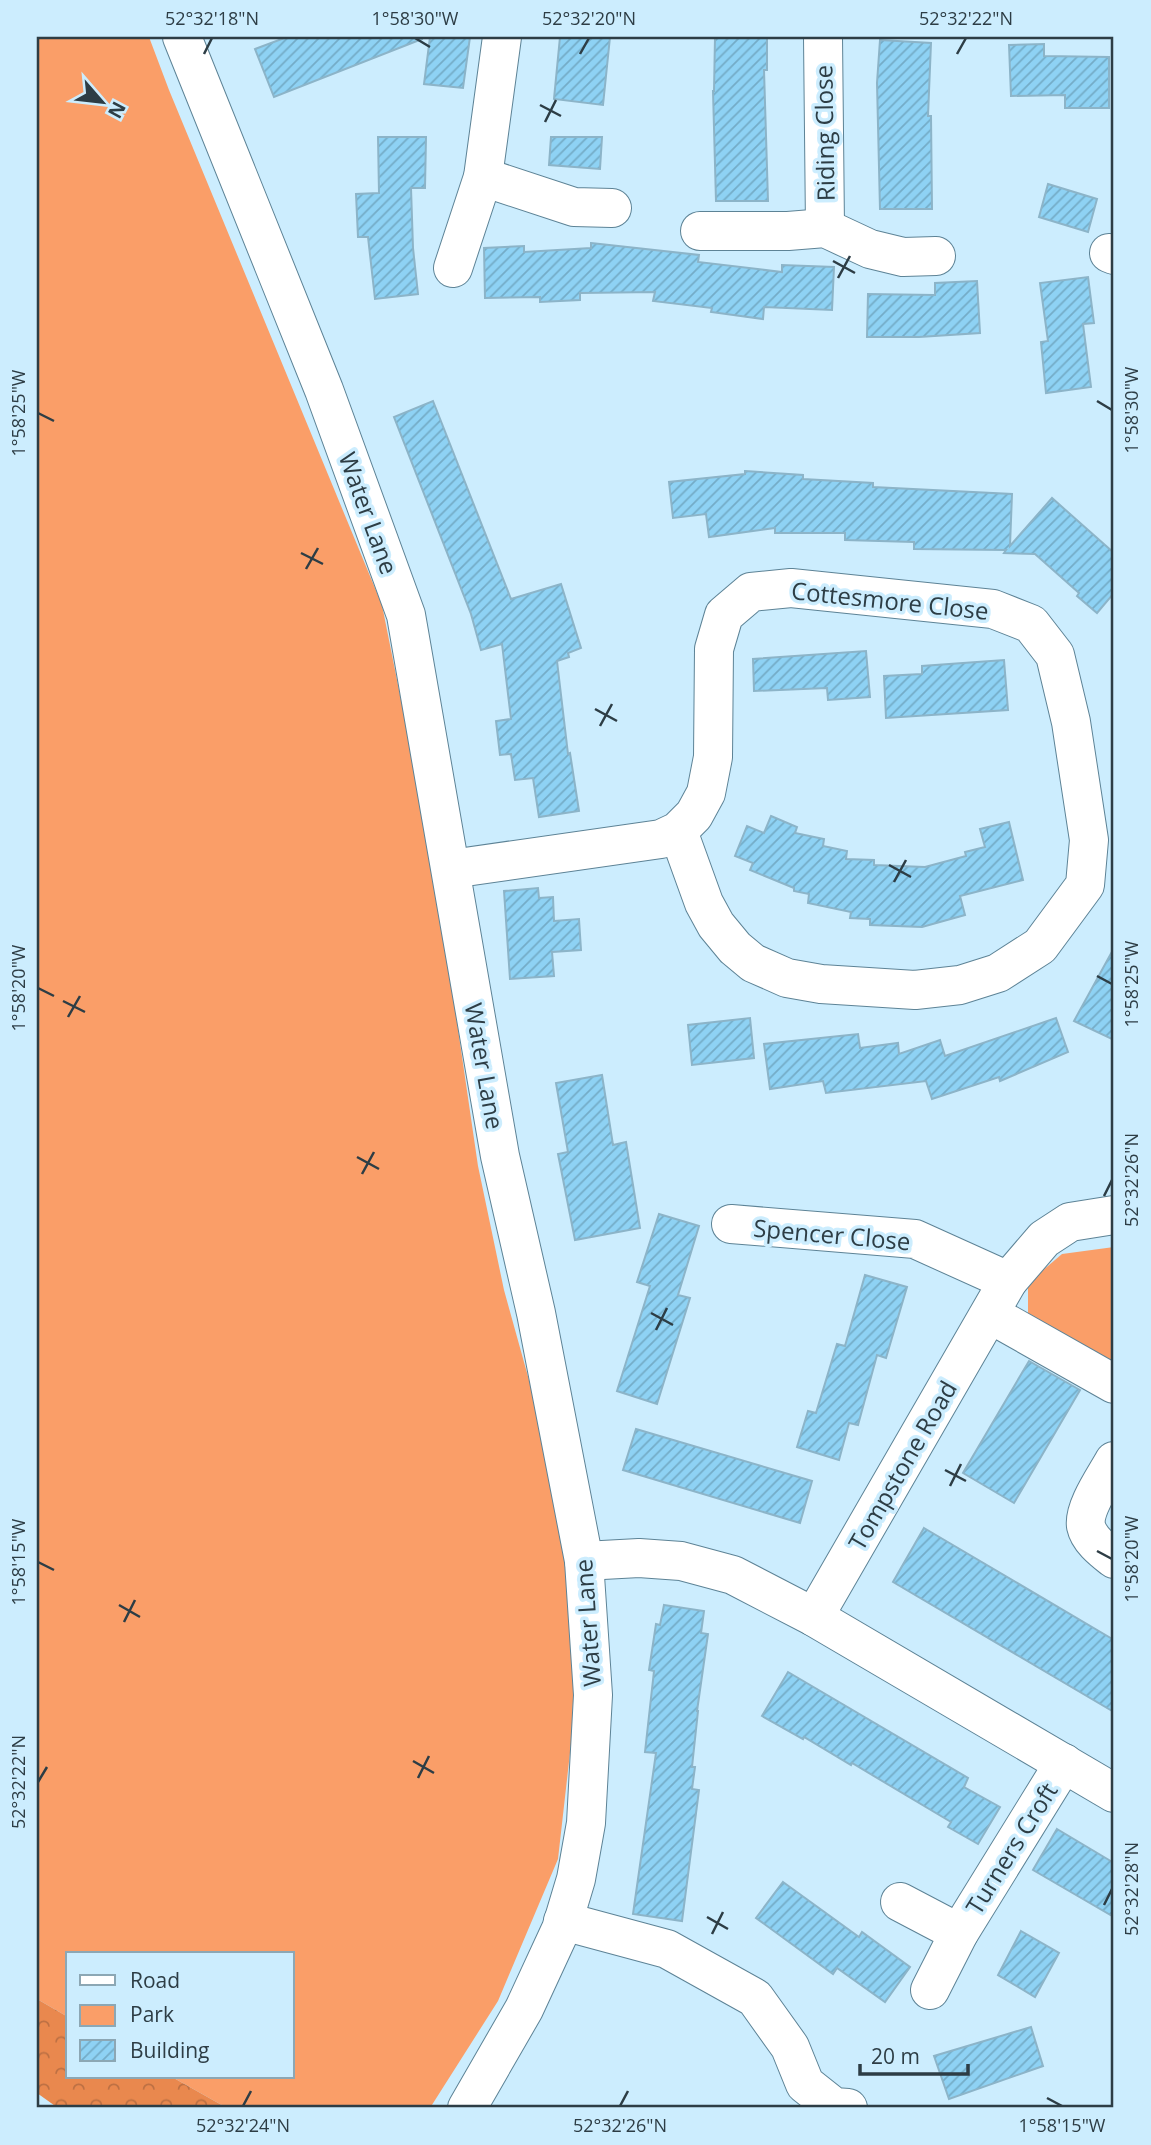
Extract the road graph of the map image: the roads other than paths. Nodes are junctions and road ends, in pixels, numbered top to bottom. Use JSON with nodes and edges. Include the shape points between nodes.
{"nodes":[{"id":1,"x":183,"y":37,"type":"edge"},
{"id":2,"x":502,"y":37,"type":"edge"},
{"id":3,"x":823,"y":37,"type":"edge"},
{"id":4,"x":483,"y":177,"type":"junction"},
{"id":5,"x":612,"y":208,"type":"dead end"},
{"id":6,"x":825,"y":228,"type":"junction"},
{"id":7,"x":700,"y":231,"type":"dead end"},
{"id":8,"x":936,"y":256,"type":"dead end"},
{"id":9,"x":453,"y":268,"type":"dead end"},
{"id":10,"x":678,"y":831,"type":"junction"},
{"id":11,"x":451,"y":869,"type":"junction"},
{"id":12,"x":1114,"y":1215,"type":"edge"},
{"id":13,"x":731,"y":1224,"type":"dead end"},
{"id":14,"x":999,"y":1297,"type":"junction"},
{"id":15,"x":1114,"y":1384,"type":"edge"},
{"id":16,"x":1114,"y":1461,"type":"edge"},
{"id":17,"x":1114,"y":1559,"type":"edge"},
{"id":18,"x":584,"y":1561,"type":"junction"},
{"id":19,"x":814,"y":1617,"type":"junction"},
{"id":20,"x":1064,"y":1763,"type":"junction"},
{"id":21,"x":1114,"y":1793,"type":"edge"},
{"id":22,"x":900,"y":1902,"type":"dead end"},
{"id":23,"x":563,"y":1921,"type":"junction"},
{"id":24,"x":959,"y":1933,"type":"junction"},
{"id":25,"x":930,"y":1990,"type":"dead end"},
{"id":26,"x":467,"y":2108,"type":"edge"},
{"id":27,"x":848,"y":2108,"type":"edge"}],
"edges":[{"from":1,"to":11,"type":"street","name":"Water Lane","via":[[324,390],[406,615]]},
{"from":2,"to":4,"type":"street"},
{"from":3,"to":6,"type":"street","name":"Riding Close"},
{"from":4,"to":5,"type":"street","via":[[575,207]]},
{"from":4,"to":9,"type":"street"},
{"from":6,"to":7,"type":"street","name":"Riding Close"},
{"from":6,"to":8,"type":"street","name":"Riding Close","via":[[870,249],[903,257]]},
{"from":10,"to":10,"type":"street","name":"Cottesmore Close","via":[[694,815],[709,781],[714,649],[724,615],[751,592],[790,588],[993,609],[1031,624],[1055,655],[1071,722],[1089,840],[1085,885],[1040,946],[998,974],[960,985],[915,990],[821,984],[787,978],[753,963],[716,925]]},
{"from":10,"to":11,"type":"street","via":[[661,839]]},
{"from":11,"to":18,"type":"street","name":"Water Lane","via":[[500,1156]]},
{"from":12,"to":14,"type":"street","name":"Tompstone Road","via":[[1070,1222],[1044,1240]]},
{"from":13,"to":14,"type":"street","name":"Spencer Close","via":[[915,1239]]},
{"from":14,"to":15,"type":"street"},
{"from":14,"to":19,"type":"street","name":"Tompstone Road"},
{"from":16,"to":17,"type":"street","via":[[1089,1506],[1086,1526],[1097,1546]]},
{"from":18,"to":19,"type":"street","via":[[681,1561],[733,1575]]},
{"from":18,"to":23,"type":"street","name":"Water Lane","via":[[593,1695],[586,1823]]},
{"from":19,"to":20,"type":"street"},
{"from":20,"to":21,"type":"street"},
{"from":20,"to":24,"type":"street","name":"Turners Croft"},
{"from":22,"to":24,"type":"street","name":"Turners Croft"},
{"from":23,"to":26,"type":"street","name":"Water Lane","via":[[524,2009]]},
{"from":23,"to":27,"type":"street","via":[[667,1949],[755,1997],[790,2047],[805,2084],[834,2107]]},
{"from":24,"to":25,"type":"street","name":"Turners Croft"}]}
